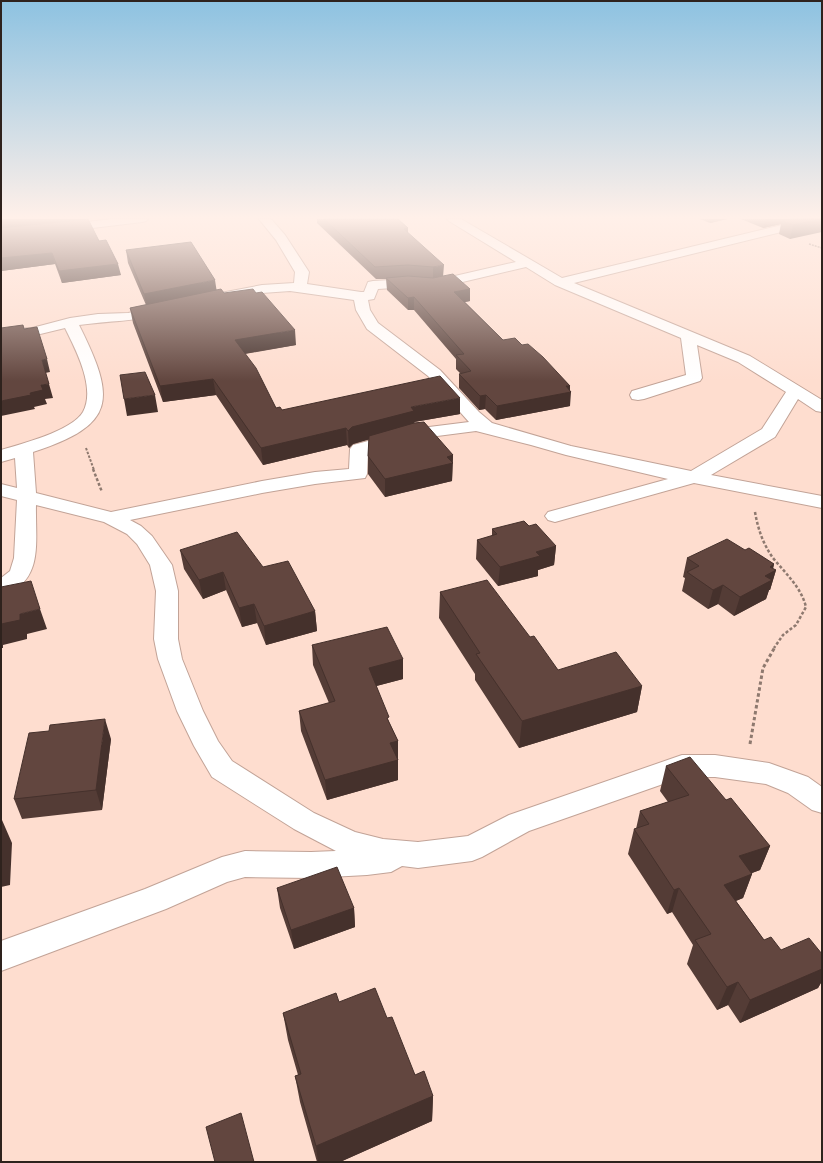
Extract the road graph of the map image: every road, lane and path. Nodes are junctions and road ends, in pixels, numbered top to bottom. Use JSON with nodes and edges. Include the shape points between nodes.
{"nodes":[{"id":1,"x":302,"y":273,"type":"edge"},
{"id":2,"x":483,"y":273,"type":"edge"},
{"id":3,"x":545,"y":273,"type":"edge"},
{"id":4,"x":598,"y":273,"type":"edge"},
{"id":5,"x":560,"y":282,"type":"junction"},
{"id":6,"x":300,"y":288,"type":"junction"},
{"id":7,"x":360,"y":296,"type":"junction"},
{"id":8,"x":216,"y":298,"type":"edge"},
{"id":9,"x":174,"y":308,"type":"edge"},
{"id":10,"x":70,"y":322,"type":"junction"},
{"id":11,"x":1,"y":334,"type":"edge"},
{"id":12,"x":688,"y":335,"type":"junction"},
{"id":13,"x":795,"y":390,"type":"junction"},
{"id":14,"x":638,"y":395,"type":"dead end"},
{"id":15,"x":822,"y":407,"type":"edge"},
{"id":16,"x":93,"y":411,"type":"junction"},
{"id":17,"x":486,"y":427,"type":"junction"},
{"id":18,"x":23,"y":449,"type":"junction"},
{"id":19,"x":1,"y":456,"type":"edge"},
{"id":20,"x":693,"y":478,"type":"junction"},
{"id":21,"x":1,"y":490,"type":"edge"},
{"id":22,"x":751,"y":490,"type":"junction"},
{"id":23,"x":27,"y":497,"type":"junction"},
{"id":24,"x":822,"y":502,"type":"edge"},
{"id":25,"x":555,"y":516,"type":"dead end"},
{"id":26,"x":111,"y":518,"type":"junction"},
{"id":27,"x":1,"y":588,"type":"edge"},
{"id":28,"x":748,"y":770,"type":"junction"},
{"id":29,"x":822,"y":802,"type":"edge"},
{"id":30,"x":418,"y":855,"type":"junction"},
{"id":31,"x":1,"y":956,"type":"edge"}],
"edges":[{"from":1,"to":6,"type":"street"},
{"from":2,"to":7,"type":"street","via":[[433,285],[373,285],[369,296]]},
{"from":3,"to":5,"type":"street"},
{"from":4,"to":5,"type":"street"},
{"from":5,"to":12,"type":"street"},
{"from":6,"to":7,"type":"street"},
{"from":6,"to":8,"type":"street","via":[[265,289]]},
{"from":7,"to":17,"type":"street","via":[[363,310],[372,326],[434,373]]},
{"from":9,"to":10,"type":"street","via":[[128,317]]},
{"from":10,"to":11,"type":"street","via":[[32,332]]},
{"from":10,"to":16,"type":"street","via":[[90,365],[94,387]]},
{"from":12,"to":13,"type":"street","via":[[744,359]]},
{"from":12,"to":14,"type":"street","via":[[694,378]]},
{"from":13,"to":15,"type":"street"},
{"from":13,"to":20,"type":"street","via":[[769,433]]},
{"from":16,"to":18,"type":"street","via":[[85,421],[71,431]]},
{"from":16,"to":26,"type":"path","via":[[84,444]]},
{"from":17,"to":20,"type":"street","via":[[566,450]]},
{"from":17,"to":26,"type":"street","via":[[470,426],[420,433],[359,449],[358,474],[262,487]]},
{"from":18,"to":19,"type":"street"},
{"from":18,"to":23,"type":"street"},
{"from":20,"to":22,"type":"street"},
{"from":20,"to":25,"type":"street"},
{"from":21,"to":23,"type":"street"},
{"from":22,"to":24,"type":"street"},
{"from":22,"to":28,"type":"path","via":[[759,532],[768,550],[802,593],[806,607],[796,625],[774,646],[763,668],[751,734]]},
{"from":23,"to":26,"type":"street"},
{"from":23,"to":27,"type":"street","via":[[23,567],[14,580]]},
{"from":26,"to":30,"type":"street","via":[[134,530],[145,540],[161,564],[167,591],[166,639],[170,659],[197,725],[222,769],[304,820],[349,843],[383,852]]},
{"from":28,"to":29,"type":"street","via":[[792,782]]},
{"from":28,"to":30,"type":"street","via":[[682,766],[519,823],[472,848]]},
{"from":30,"to":31,"type":"street","via":[[367,862],[311,865],[245,864],[222,870],[155,899]]}]}
